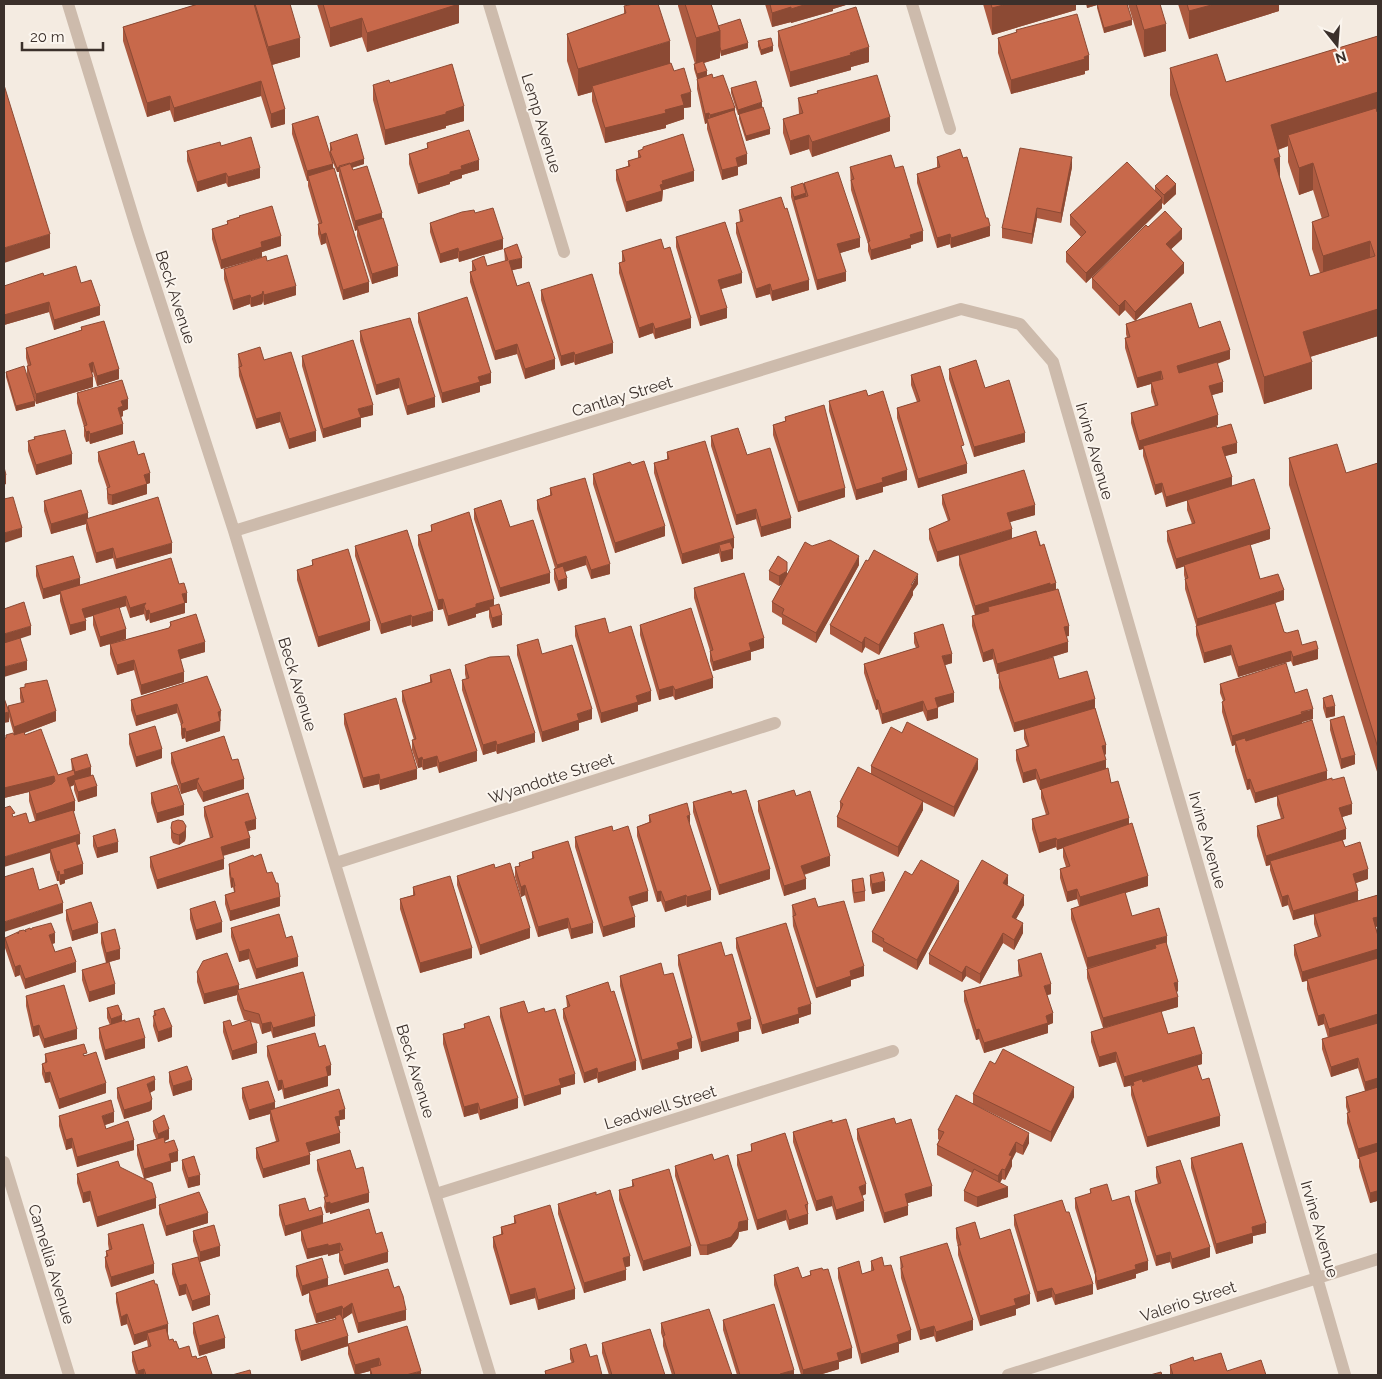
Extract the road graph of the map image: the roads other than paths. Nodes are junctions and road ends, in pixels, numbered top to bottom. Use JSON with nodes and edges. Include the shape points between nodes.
{"nodes":[{"id":1,"x":68,"y":4,"type":"edge"},
{"id":2,"x":489,"y":4,"type":"edge"},
{"id":3,"x":912,"y":4,"type":"edge"},
{"id":4,"x":950,"y":130,"type":"dead end"},
{"id":5,"x":564,"y":252,"type":"dead end"},
{"id":6,"x":1020,"y":324,"type":"joint"},
{"id":7,"x":234,"y":531,"type":"junction"},
{"id":8,"x":775,"y":722,"type":"dead end"},
{"id":9,"x":336,"y":864,"type":"junction"},
{"id":10,"x":893,"y":1051,"type":"dead end"},
{"id":11,"x":4,"y":1162,"type":"edge"},
{"id":12,"x":436,"y":1194,"type":"junction"},
{"id":13,"x":1378,"y":1258,"type":"edge"},
{"id":14,"x":1317,"y":1277,"type":"junction"},
{"id":15,"x":69,"y":1375,"type":"edge"},
{"id":16,"x":490,"y":1375,"type":"edge"},
{"id":17,"x":1008,"y":1375,"type":"edge"},
{"id":18,"x":1345,"y":1375,"type":"edge"}],
"edges":[{"from":1,"to":7,"type":"street","name":"Beck Avenue"},
{"from":2,"to":5,"type":"street","name":"Lemp Avenue"},
{"from":3,"to":4,"type":"street"},
{"from":6,"to":7,"type":"street","name":"Cantlay Street","via":[[960,309]]},
{"from":6,"to":14,"type":"street","name":"Irvine Avenue","via":[[1053,362]]},
{"from":7,"to":9,"type":"street","name":"Beck Avenue"},
{"from":8,"to":9,"type":"street","name":"Wyandotte Street"},
{"from":9,"to":12,"type":"street","name":"Beck Avenue"},
{"from":10,"to":12,"type":"street","name":"Leadwell Street"},
{"from":11,"to":15,"type":"street","name":"Camellia Avenue"},
{"from":12,"to":16,"type":"street","name":"Beck Avenue"},
{"from":13,"to":14,"type":"street","name":"Valerio Street"},
{"from":14,"to":17,"type":"street","name":"Valerio Street"},
{"from":14,"to":18,"type":"street","name":"Irvine Avenue"}]}
